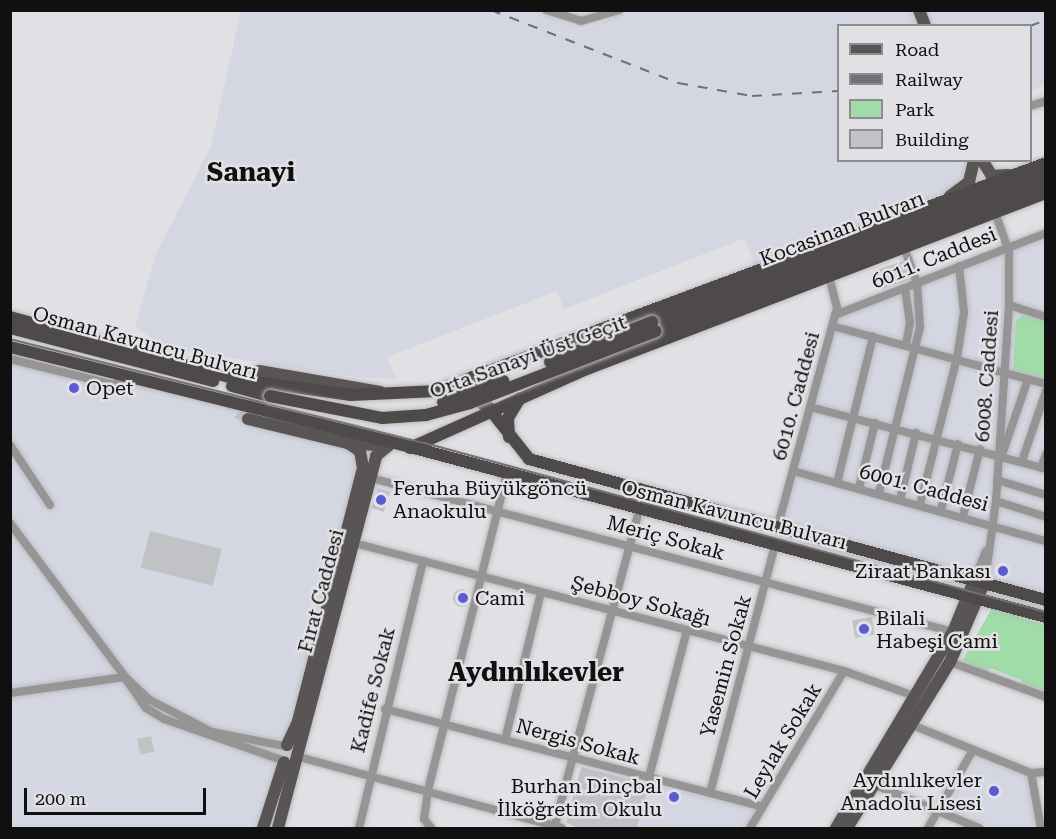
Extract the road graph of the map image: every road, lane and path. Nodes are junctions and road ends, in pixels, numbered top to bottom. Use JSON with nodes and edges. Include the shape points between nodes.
{"nodes":[{"id":1,"x":546,"y":10,"type":"edge"},
{"id":2,"x":919,"y":10,"type":"edge"},
{"id":3,"x":616,"y":11,"type":"edge"},
{"id":4,"x":925,"y":24,"type":"edge"},
{"id":5,"x":973,"y":162,"type":"edge"},
{"id":6,"x":984,"y":162,"type":"edge"},
{"id":7,"x":1046,"y":163,"type":"edge"},
{"id":8,"x":1033,"y":168,"type":"junction"},
{"id":9,"x":1046,"y":173,"type":"edge"},
{"id":10,"x":1046,"y":182,"type":"edge"},
{"id":11,"x":1046,"y":193,"type":"edge"},
{"id":12,"x":937,"y":204,"type":"junction"},
{"id":13,"x":995,"y":212,"type":"junction"},
{"id":14,"x":1046,"y":233,"type":"edge"},
{"id":15,"x":904,"y":247,"type":"junction"},
{"id":16,"x":1008,"y":247,"type":"junction"},
{"id":17,"x":959,"y":266,"type":"junction"},
{"id":18,"x":829,"y":276,"type":"junction"},
{"id":19,"x":739,"y":278,"type":"junction"},
{"id":20,"x":916,"y":283,"type":"junction"},
{"id":21,"x":905,"y":288,"type":"junction"},
{"id":22,"x":768,"y":300,"type":"junction"},
{"id":23,"x":710,"y":305,"type":"junction"},
{"id":24,"x":1009,"y":305,"type":"junction"},
{"id":25,"x":835,"y":315,"type":"junction"},
{"id":26,"x":10,"y":317,"type":"edge"},
{"id":27,"x":1046,"y":317,"type":"edge"},
{"id":28,"x":832,"y":326,"type":"junction"},
{"id":29,"x":654,"y":327,"type":"joint"},
{"id":30,"x":10,"y":328,"type":"edge"},
{"id":31,"x":873,"y":336,"type":"junction"},
{"id":32,"x":911,"y":346,"type":"junction"},
{"id":33,"x":10,"y":347,"type":"edge"},
{"id":34,"x":957,"y":358,"type":"junction"},
{"id":35,"x":10,"y":359,"type":"edge"},
{"id":36,"x":1002,"y":370,"type":"junction"},
{"id":37,"x":259,"y":371,"type":"tunnel mouth"},
{"id":38,"x":494,"y":371,"type":"junction"},
{"id":39,"x":126,"y":376,"type":"junction"},
{"id":40,"x":1028,"y":379,"type":"junction"},
{"id":41,"x":241,"y":380,"type":"junction"},
{"id":42,"x":1046,"y":384,"type":"edge"},
{"id":43,"x":439,"y":389,"type":"junction"},
{"id":44,"x":1046,"y":391,"type":"edge"},
{"id":45,"x":271,"y":392,"type":"junction"},
{"id":46,"x":466,"y":393,"type":"junction"},
{"id":47,"x":396,"y":395,"type":"junction"},
{"id":48,"x":523,"y":396,"type":"junction"},
{"id":49,"x":508,"y":403,"type":"junction"},
{"id":50,"x":810,"y":407,"type":"junction"},
{"id":51,"x":492,"y":411,"type":"junction"},
{"id":52,"x":853,"y":418,"type":"junction"},
{"id":53,"x":248,"y":419,"type":"tunnel mouth"},
{"id":54,"x":875,"y":423,"type":"junction"},
{"id":55,"x":462,"y":425,"type":"junction"},
{"id":56,"x":895,"y":428,"type":"junction"},
{"id":57,"x":916,"y":433,"type":"junction"},
{"id":58,"x":510,"y":438,"type":"junction"},
{"id":59,"x":937,"y":438,"type":"junction"},
{"id":60,"x":348,"y":443,"type":"junction"},
{"id":61,"x":958,"y":444,"type":"junction"},
{"id":62,"x":10,"y":445,"type":"edge"},
{"id":63,"x":388,"y":446,"type":"junction"},
{"id":64,"x":414,"y":448,"type":"junction"},
{"id":65,"x":980,"y":449,"type":"junction"},
{"id":66,"x":1000,"y":454,"type":"junction"},
{"id":67,"x":1046,"y":454,"type":"edge"},
{"id":68,"x":1022,"y":461,"type":"junction"},
{"id":69,"x":1043,"y":468,"type":"edge"},
{"id":70,"x":793,"y":471,"type":"junction"},
{"id":71,"x":506,"y":477,"type":"junction"},
{"id":72,"x":371,"y":478,"type":"junction"},
{"id":73,"x":997,"y":480,"type":"junction"},
{"id":74,"x":837,"y":483,"type":"junction"},
{"id":75,"x":859,"y":488,"type":"junction"},
{"id":76,"x":879,"y":494,"type":"junction"},
{"id":77,"x":1046,"y":495,"type":"edge"},
{"id":78,"x":900,"y":500,"type":"junction"},
{"id":79,"x":996,"y":501,"type":"junction"},
{"id":80,"x":51,"y":504,"type":"dead end"},
{"id":81,"x":920,"y":505,"type":"junction"},
{"id":82,"x":639,"y":510,"type":"junction"},
{"id":83,"x":941,"y":510,"type":"junction"},
{"id":84,"x":497,"y":512,"type":"junction"},
{"id":85,"x":963,"y":516,"type":"junction"},
{"id":86,"x":1046,"y":517,"type":"edge"},
{"id":87,"x":10,"y":523,"type":"edge"},
{"id":88,"x":993,"y":523,"type":"junction"},
{"id":89,"x":778,"y":525,"type":"junction"},
{"id":90,"x":1046,"y":541,"type":"edge"},
{"id":91,"x":354,"y":543,"type":"junction"},
{"id":92,"x":630,"y":546,"type":"junction"},
{"id":93,"x":775,"y":546,"type":"junction"},
{"id":94,"x":423,"y":561,"type":"junction"},
{"id":95,"x":481,"y":576,"type":"junction"},
{"id":96,"x":980,"y":579,"type":"junction"},
{"id":97,"x":765,"y":581,"type":"junction"},
{"id":98,"x":541,"y":592,"type":"junction"},
{"id":99,"x":975,"y":596,"type":"junction"},
{"id":100,"x":1046,"y":600,"type":"edge"},
{"id":101,"x":613,"y":610,"type":"junction"},
{"id":102,"x":1046,"y":617,"type":"edge"},
{"id":103,"x":687,"y":630,"type":"junction"},
{"id":104,"x":953,"y":632,"type":"junction"},
{"id":105,"x":747,"y":646,"type":"junction"},
{"id":106,"x":950,"y":662,"type":"junction"},
{"id":107,"x":844,"y":671,"type":"junction"},
{"id":108,"x":125,"y":677,"type":"junction"},
{"id":109,"x":10,"y":693,"type":"edge"},
{"id":110,"x":917,"y":697,"type":"junction"},
{"id":111,"x":1046,"y":697,"type":"edge"},
{"id":112,"x":385,"y":709,"type":"junction"},
{"id":113,"x":443,"y":724,"type":"junction"},
{"id":114,"x":912,"y":725,"type":"junction"},
{"id":115,"x":505,"y":740,"type":"junction"},
{"id":116,"x":285,"y":746,"type":"junction"},
{"id":117,"x":973,"y":750,"type":"junction"},
{"id":118,"x":575,"y":758,"type":"junction"},
{"id":119,"x":292,"y":759,"type":"junction"},
{"id":120,"x":1046,"y":771,"type":"edge"},
{"id":121,"x":369,"y":773,"type":"junction"},
{"id":122,"x":1031,"y":773,"type":"junction"},
{"id":123,"x":649,"y":777,"type":"junction"},
{"id":124,"x":875,"y":785,"type":"junction"},
{"id":125,"x":428,"y":790,"type":"junction"},
{"id":126,"x":710,"y":793,"type":"junction"},
{"id":127,"x":763,"y":807,"type":"junction"},
{"id":128,"x":938,"y":812,"type":"junction"},
{"id":129,"x":558,"y":827,"type":"edge"},
{"id":130,"x":263,"y":828,"type":"edge"},
{"id":131,"x":278,"y":828,"type":"edge"},
{"id":132,"x":359,"y":828,"type":"edge"},
{"id":133,"x":431,"y":828,"type":"edge"},
{"id":134,"x":750,"y":828,"type":"edge"},
{"id":135,"x":836,"y":828,"type":"edge"},
{"id":136,"x":847,"y":828,"type":"edge"},
{"id":137,"x":928,"y":828,"type":"edge"},
{"id":138,"x":980,"y":828,"type":"edge"},
{"id":139,"x":1041,"y":828,"type":"edge"}],
"edges":[{"from":1,"to":3,"type":"street","via":[[581,21]]},
{"from":2,"to":4,"type":"main road"},
{"from":5,"to":12,"type":"main road","via":[[966,186]]},
{"from":6,"to":8,"type":"main road","via":[[995,177]]},
{"from":7,"to":8,"type":"highway"},
{"from":8,"to":12,"type":"highway"},
{"from":9,"to":23,"type":"highway","name":"Kocasinan Bulvarı"},
{"from":10,"to":23,"type":"highway","name":"Kocasinan Bulvarı"},
{"from":11,"to":13,"type":"highway"},
{"from":12,"to":19,"type":"highway"},
{"from":13,"to":15,"type":"highway"},
{"from":13,"to":16,"type":"street","name":"6008. Caddesi"},
{"from":14,"to":16,"type":"street","name":"6011. Caddesi"},
{"from":15,"to":18,"type":"highway"},
{"from":15,"to":20,"type":"street"},
{"from":16,"to":17,"type":"street","name":"6011. Caddesi"},
{"from":16,"to":24,"type":"street","name":"6008. Caddesi"},
{"from":17,"to":20,"type":"street","name":"6011. Caddesi"},
{"from":17,"to":34,"type":"street","via":[[964,312]]},
{"from":18,"to":22,"type":"highway"},
{"from":18,"to":25,"type":"street","name":"6010. Caddesi"},
{"from":19,"to":23,"type":"highway"},
{"from":19,"to":38,"type":"highway"},
{"from":20,"to":21,"type":"street","name":"6011. Caddesi"},
{"from":20,"to":32,"type":"street","via":[[921,320]]},
{"from":21,"to":25,"type":"street","name":"6011. Caddesi"},
{"from":21,"to":32,"type":"street"},
{"from":22,"to":23,"type":"highway"},
{"from":22,"to":48,"type":"highway"},
{"from":23,"to":29,"type":"highway","name":"Kocasinan Bulvarı"},
{"from":24,"to":27,"type":"street"},
{"from":24,"to":36,"type":"street","name":"6008. Caddesi"},
{"from":25,"to":28,"type":"street","name":"6010. Caddesi"},
{"from":26,"to":41,"type":"highway","name":"Osman Kavuncu Bulvarı"},
{"from":28,"to":31,"type":"street"},
{"from":28,"to":50,"type":"street","name":"6010. Caddesi"},
{"from":29,"to":45,"type":"highway","name":"Orta Sanayi Üst Geçit","bridge":true,"via":[[470,403],[426,415],[382,418]]},
{"from":30,"to":45,"type":"highway","name":"Osman Kavuncu Bulvarı"},
{"from":31,"to":32,"type":"street"},
{"from":31,"to":52,"type":"street"},
{"from":32,"to":34,"type":"street"},
{"from":32,"to":56,"type":"street"},
{"from":33,"to":39,"type":"highway"},
{"from":34,"to":36,"type":"street"},
{"from":34,"to":59,"type":"street"},
{"from":35,"to":39,"type":"street","via":[[114,386]]},
{"from":36,"to":40,"type":"street"},
{"from":36,"to":66,"type":"street","name":"6008. Caddesi"},
{"from":37,"to":47,"type":"main road"},
{"from":38,"to":43,"type":"highway"},
{"from":38,"to":49,"type":"highway","via":[[484,392],[492,403]]},
{"from":39,"to":64,"type":"highway"},
{"from":40,"to":42,"type":"street"},
{"from":40,"to":66,"type":"street"},
{"from":41,"to":45,"type":"highway"},
{"from":41,"to":47,"type":"highway"},
{"from":43,"to":46,"type":"highway"},
{"from":43,"to":47,"type":"highway"},
{"from":44,"to":68,"type":"street"},
{"from":46,"to":51,"type":"highway"},
{"from":46,"to":55,"type":"highway","via":[[472,408]]},
{"from":48,"to":49,"type":"highway"},
{"from":48,"to":58,"type":"highway","via":[[510,413]]},
{"from":49,"to":51,"type":"highway"},
{"from":50,"to":52,"type":"street"},
{"from":50,"to":70,"type":"street","name":"6010. Caddesi"},
{"from":51,"to":55,"type":"highway"},
{"from":51,"to":58,"type":"highway"},
{"from":52,"to":54,"type":"street"},
{"from":52,"to":74,"type":"street"},
{"from":53,"to":60,"type":"main road"},
{"from":54,"to":56,"type":"street"},
{"from":54,"to":75,"type":"street"},
{"from":55,"to":64,"type":"highway"},
{"from":56,"to":57,"type":"street"},
{"from":56,"to":76,"type":"street"},
{"from":57,"to":59,"type":"street"},
{"from":57,"to":78,"type":"street"},
{"from":58,"to":89,"type":"highway","name":"Osman Kavuncu Bulvarı","via":[[529,459]]},
{"from":59,"to":61,"type":"street"},
{"from":59,"to":81,"type":"street"},
{"from":60,"to":63,"type":"main road"},
{"from":60,"to":116,"type":"main road","name":"Fırat Caddesi","via":[[362,454],[363,468],[298,721]]},
{"from":61,"to":65,"type":"street"},
{"from":61,"to":83,"type":"street"},
{"from":62,"to":80,"type":"street"},
{"from":63,"to":64,"type":"highway"},
{"from":63,"to":72,"type":"main road","name":"Fırat Caddesi","via":[[377,453]]},
{"from":64,"to":71,"type":"highway","name":"Osman Kavuncu Bulvarı"},
{"from":65,"to":66,"type":"street"},
{"from":65,"to":85,"type":"street"},
{"from":66,"to":68,"type":"street"},
{"from":66,"to":73,"type":"street","name":"6008. Caddesi"},
{"from":67,"to":69,"type":"street"},
{"from":68,"to":69,"type":"street"},
{"from":70,"to":74,"type":"street","name":"6001. Caddesi"},
{"from":70,"to":89,"type":"street","name":"6010. Caddesi"},
{"from":71,"to":82,"type":"highway","name":"Osman Kavuncu Bulvarı"},
{"from":71,"to":84,"type":"street"},
{"from":72,"to":84,"type":"street","name":"Meriç Sokak"},
{"from":72,"to":91,"type":"main road","name":"Fırat Caddesi"},
{"from":73,"to":77,"type":"street"},
{"from":73,"to":79,"type":"street","name":"6008. Caddesi"},
{"from":74,"to":75,"type":"street","name":"6001. Caddesi"},
{"from":75,"to":76,"type":"street","name":"6001. Caddesi"},
{"from":76,"to":78,"type":"street","name":"6001. Caddesi"},
{"from":78,"to":81,"type":"street","name":"6001. Caddesi"},
{"from":79,"to":86,"type":"street"},
{"from":79,"to":88,"type":"street","name":"6008. Caddesi"},
{"from":81,"to":83,"type":"street","name":"6001. Caddesi"},
{"from":82,"to":92,"type":"street"},
{"from":82,"to":93,"type":"highway","name":"Osman Kavuncu Bulvarı"},
{"from":83,"to":85,"type":"street","name":"6001. Caddesi"},
{"from":84,"to":92,"type":"street","name":"Meriç Sokak"},
{"from":84,"to":95,"type":"street"},
{"from":85,"to":88,"type":"street","name":"6001. Caddesi"},
{"from":87,"to":108,"type":"street"},
{"from":88,"to":90,"type":"street","name":"6001. Caddesi"},
{"from":88,"to":96,"type":"street","name":"6008. Caddesi"},
{"from":89,"to":96,"type":"highway","name":"Osman Kavuncu Bulvarı"},
{"from":91,"to":94,"type":"street","name":"Şebboy Sokağı"},
{"from":91,"to":119,"type":"main road","name":"Fırat Caddesi"},
{"from":92,"to":97,"type":"street","name":"Meriç Sokak"},
{"from":92,"to":101,"type":"street"},
{"from":93,"to":97,"type":"street","name":"Yasemin Sokak"},
{"from":93,"to":99,"type":"highway","name":"Osman Kavuncu Bulvarı"},
{"from":94,"to":95,"type":"street","name":"Şebboy Sokağı"},
{"from":94,"to":112,"type":"street","name":"Kadife Sokak"},
{"from":95,"to":98,"type":"street","name":"Şebboy Sokağı"},
{"from":95,"to":113,"type":"street"},
{"from":96,"to":99,"type":"main road"},
{"from":96,"to":100,"type":"highway","name":"Osman Kavuncu Bulvarı"},
{"from":97,"to":104,"type":"street","name":"Meriç Sokak"},
{"from":97,"to":105,"type":"street","name":"Yasemin Sokak"},
{"from":98,"to":101,"type":"street","name":"Şebboy Sokağı"},
{"from":98,"to":115,"type":"street"},
{"from":99,"to":102,"type":"highway","name":"Osman Kavuncu Bulvarı"},
{"from":99,"to":104,"type":"main road"},
{"from":99,"to":106,"type":"main road"},
{"from":101,"to":103,"type":"street","name":"Şebboy Sokağı"},
{"from":101,"to":118,"type":"street"},
{"from":103,"to":105,"type":"street","name":"Şebboy Sokağı"},
{"from":103,"to":123,"type":"street"},
{"from":104,"to":110,"type":"main road"},
{"from":105,"to":107,"type":"street","name":"Şebboy Sokağı"},
{"from":105,"to":126,"type":"street","name":"Yasemin Sokak"},
{"from":106,"to":111,"type":"street"},
{"from":106,"to":114,"type":"main road"},
{"from":107,"to":110,"type":"street","name":"Şebboy Sokağı"},
{"from":107,"to":127,"type":"street","name":"Leylak Sokak"},
{"from":108,"to":109,"type":"street"},
{"from":108,"to":116,"type":"street","via":[[150,700],[212,732]]},
{"from":108,"to":119,"type":"street","via":[[146,708],[164,719]]},
{"from":110,"to":135,"type":"main road"},
{"from":112,"to":113,"type":"street","name":"Nergis Sokak"},
{"from":112,"to":121,"type":"street","name":"Kadife Sokak"},
{"from":113,"to":115,"type":"street","name":"Nergis Sokak"},
{"from":113,"to":125,"type":"street"},
{"from":114,"to":117,"type":"street"},
{"from":114,"to":124,"type":"main road"},
{"from":115,"to":118,"type":"street","name":"Nergis Sokak"},
{"from":116,"to":119,"type":"main road"},
{"from":117,"to":122,"type":"street"},
{"from":117,"to":128,"type":"street"},
{"from":118,"to":123,"type":"street","name":"Nergis Sokak"},
{"from":118,"to":129,"type":"street"},
{"from":119,"to":121,"type":"street"},
{"from":119,"to":130,"type":"main road","name":"Fırat Caddesi"},
{"from":119,"to":131,"type":"main road","name":"Fırat Caddesi"},
{"from":120,"to":122,"type":"street"},
{"from":121,"to":125,"type":"street"},
{"from":121,"to":132,"type":"street","name":"Kadife Sokak"},
{"from":122,"to":139,"type":"street"},
{"from":123,"to":126,"type":"street","name":"Nergis Sokak"},
{"from":124,"to":128,"type":"street"},
{"from":124,"to":136,"type":"main road"},
{"from":125,"to":129,"type":"street"},
{"from":125,"to":133,"type":"street","via":[[424,819]]},
{"from":126,"to":127,"type":"street","name":"Nergis Sokak"},
{"from":127,"to":134,"type":"street","name":"Leylak Sokak"},
{"from":128,"to":137,"type":"street"},
{"from":128,"to":138,"type":"street"}]}
